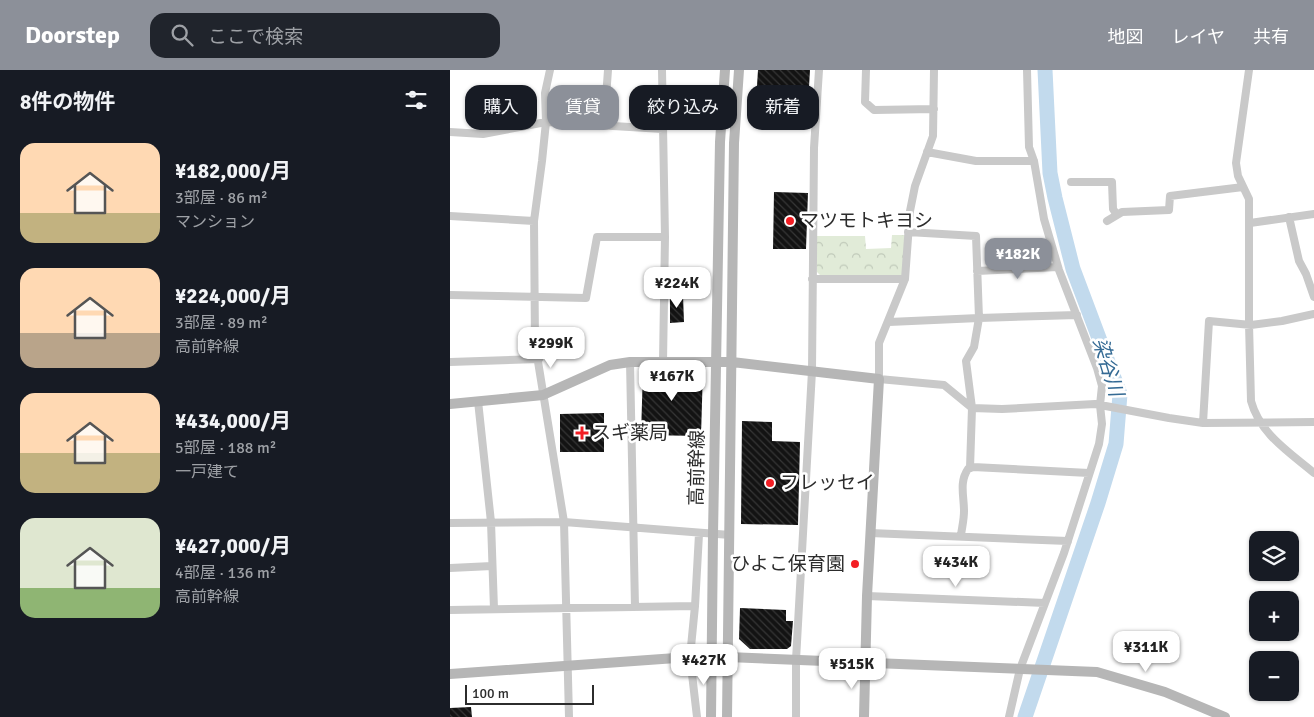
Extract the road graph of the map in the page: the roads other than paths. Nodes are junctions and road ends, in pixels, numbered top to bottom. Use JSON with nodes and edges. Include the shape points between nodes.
{"nodes":[{"id":1,"x":550,"y":70,"type":"edge"},
{"id":2,"x":608,"y":70,"type":"edge"},
{"id":3,"x":662,"y":70,"type":"edge"},
{"id":4,"x":724,"y":70,"type":"edge"},
{"id":5,"x":739,"y":70,"type":"edge"},
{"id":6,"x":819,"y":70,"type":"edge"},
{"id":7,"x":866,"y":70,"type":"edge"},
{"id":8,"x":934,"y":70,"type":"edge"},
{"id":9,"x":1027,"y":70,"type":"edge"},
{"id":10,"x":1249,"y":70,"type":"edge"},
{"id":11,"x":607,"y":85,"type":"edge"},
{"id":12,"x":662,"y":85,"type":"edge"},
{"id":13,"x":934,"y":109,"type":"junction"},
{"id":14,"x":546,"y":122,"type":"junction"},
{"id":15,"x":663,"y":130,"type":"edge"},
{"id":16,"x":450,"y":132,"type":"edge"},
{"id":17,"x":927,"y":152,"type":"junction"},
{"id":18,"x":1034,"y":161,"type":"junction"},
{"id":19,"x":1071,"y":182,"type":"dead end"},
{"id":20,"x":1243,"y":187,"type":"junction"},
{"id":21,"x":1314,"y":214,"type":"edge"},
{"id":22,"x":1117,"y":215,"type":"junction"},
{"id":23,"x":450,"y":216,"type":"edge"},
{"id":24,"x":1289,"y":217,"type":"junction"},
{"id":25,"x":534,"y":221,"type":"junction"},
{"id":26,"x":1107,"y":222,"type":"dead end"},
{"id":27,"x":1250,"y":223,"type":"junction"},
{"id":28,"x":908,"y":232,"type":"junction"},
{"id":29,"x":665,"y":237,"type":"junction"},
{"id":30,"x":1058,"y":267,"type":"junction"},
{"id":31,"x":977,"y":271,"type":"junction"},
{"id":32,"x":812,"y":279,"type":"junction"},
{"id":33,"x":905,"y":279,"type":"junction"},
{"id":34,"x":450,"y":295,"type":"edge"},
{"id":35,"x":534,"y":297,"type":"junction"},
{"id":36,"x":1314,"y":297,"type":"edge"},
{"id":37,"x":1314,"y":314,"type":"edge"},
{"id":38,"x":1077,"y":315,"type":"junction"},
{"id":39,"x":979,"y":318,"type":"junction"},
{"id":40,"x":889,"y":322,"type":"junction"},
{"id":41,"x":1249,"y":324,"type":"junction"},
{"id":42,"x":539,"y":359,"type":"junction"},
{"id":43,"x":450,"y":362,"type":"edge"},
{"id":44,"x":630,"y":362,"type":"junction"},
{"id":45,"x":663,"y":362,"type":"junction"},
{"id":46,"x":716,"y":362,"type":"junction"},
{"id":47,"x":732,"y":362,"type":"junction"},
{"id":48,"x":812,"y":371,"type":"junction"},
{"id":49,"x":879,"y":379,"type":"junction"},
{"id":50,"x":543,"y":395,"type":"junction"},
{"id":51,"x":478,"y":401,"type":"junction"},
{"id":52,"x":450,"y":404,"type":"edge"},
{"id":53,"x":1100,"y":405,"type":"junction"},
{"id":54,"x":972,"y":408,"type":"junction"},
{"id":55,"x":1314,"y":422,"type":"edge"},
{"id":56,"x":1203,"y":423,"type":"junction"},
{"id":57,"x":1259,"y":423,"type":"junction"},
{"id":58,"x":970,"y":468,"type":"junction"},
{"id":59,"x":1089,"y":473,"type":"junction"},
{"id":60,"x":1314,"y":473,"type":"edge"},
{"id":61,"x":491,"y":522,"type":"junction"},
{"id":62,"x":564,"y":522,"type":"junction"},
{"id":63,"x":450,"y":523,"type":"edge"},
{"id":64,"x":633,"y":527,"type":"junction"},
{"id":65,"x":870,"y":532,"type":"junction"},
{"id":66,"x":699,"y":534,"type":"junction"},
{"id":67,"x":713,"y":534,"type":"junction"},
{"id":68,"x":730,"y":535,"type":"junction"},
{"id":69,"x":961,"y":535,"type":"junction"},
{"id":70,"x":1068,"y":540,"type":"junction"},
{"id":71,"x":492,"y":566,"type":"junction"},
{"id":72,"x":450,"y":568,"type":"edge"},
{"id":73,"x":866,"y":596,"type":"junction"},
{"id":74,"x":1045,"y":603,"type":"junction"},
{"id":75,"x":695,"y":606,"type":"junction"},
{"id":76,"x":635,"y":607,"type":"junction"},
{"id":77,"x":565,"y":608,"type":"junction"},
{"id":78,"x":494,"y":609,"type":"junction"},
{"id":79,"x":450,"y":610,"type":"edge"},
{"id":80,"x":690,"y":657,"type":"junction"},
{"id":81,"x":712,"y":657,"type":"junction"},
{"id":82,"x":728,"y":657,"type":"junction"},
{"id":83,"x":796,"y":660,"type":"junction"},
{"id":84,"x":864,"y":662,"type":"junction"},
{"id":85,"x":568,"y":665,"type":"junction"},
{"id":86,"x":1022,"y":669,"type":"junction"},
{"id":87,"x":450,"y":674,"type":"edge"},
{"id":88,"x":569,"y":717,"type":"edge"},
{"id":89,"x":696,"y":717,"type":"edge"},
{"id":90,"x":711,"y":717,"type":"edge"},
{"id":91,"x":727,"y":717,"type":"edge"},
{"id":92,"x":796,"y":717,"type":"edge"},
{"id":93,"x":864,"y":717,"type":"edge"},
{"id":94,"x":1009,"y":717,"type":"edge"},
{"id":95,"x":1225,"y":717,"type":"edge"}],
"edges":[{"from":1,"to":14,"type":"street","via":[[544,94]]},
{"from":2,"to":11,"type":"street"},
{"from":3,"to":12,"type":"street"},
{"from":4,"to":46,"type":"street","name":"高前幹線"},
{"from":5,"to":47,"type":"street","name":"高前幹線","via":[[734,143]]},
{"from":6,"to":32,"type":"street"},
{"from":7,"to":13,"type":"street","via":[[865,102],[874,110]]},
{"from":8,"to":13,"type":"street"},
{"from":9,"to":18,"type":"street","via":[[1029,147]]},
{"from":10,"to":20,"type":"street","via":[[1236,163]]},
{"from":13,"to":17,"type":"street","via":[[933,136]]},
{"from":14,"to":16,"type":"street","via":[[483,134]]},
{"from":14,"to":25,"type":"street"},
{"from":15,"to":29,"type":"street"},
{"from":17,"to":18,"type":"street","via":[[976,161]]},
{"from":17,"to":28,"type":"street","via":[[915,186]]},
{"from":18,"to":30,"type":"street","via":[[1044,219]]},
{"from":19,"to":22,"type":"street","via":[[1112,182],[1113,209]]},
{"from":20,"to":22,"type":"street","via":[[1170,196],[1169,210],[1122,212]]},
{"from":20,"to":27,"type":"street","via":[[1250,199]]},
{"from":21,"to":24,"type":"street"},
{"from":22,"to":26,"type":"street"},
{"from":23,"to":25,"type":"street"},
{"from":24,"to":27,"type":"street"},
{"from":24,"to":36,"type":"street","via":[[1299,261]]},
{"from":25,"to":35,"type":"street"},
{"from":27,"to":41,"type":"street"},
{"from":28,"to":31,"type":"street","via":[[976,236]]},
{"from":28,"to":33,"type":"street"},
{"from":29,"to":35,"type":"street","via":[[597,237],[586,298]]},
{"from":29,"to":45,"type":"street"},
{"from":30,"to":31,"type":"street"},
{"from":30,"to":38,"type":"street"},
{"from":31,"to":39,"type":"street"},
{"from":32,"to":33,"type":"street"},
{"from":32,"to":48,"type":"street"},
{"from":33,"to":40,"type":"street"},
{"from":34,"to":35,"type":"street"},
{"from":35,"to":42,"type":"street","via":[[535,342]]},
{"from":37,"to":41,"type":"street"},
{"from":38,"to":39,"type":"street"},
{"from":38,"to":53,"type":"street","via":[[1102,386]]},
{"from":39,"to":40,"type":"street"},
{"from":39,"to":54,"type":"street","via":[[974,347],[966,361]]},
{"from":40,"to":49,"type":"street","via":[[879,343]]},
{"from":41,"to":56,"type":"street","via":[[1209,321]]},
{"from":41,"to":57,"type":"street","via":[[1250,401]]},
{"from":42,"to":43,"type":"street"},
{"from":42,"to":50,"type":"street"},
{"from":44,"to":45,"type":"street"},
{"from":44,"to":50,"type":"street","via":[[610,365]]},
{"from":44,"to":64,"type":"street"},
{"from":45,"to":46,"type":"street"},
{"from":46,"to":47,"type":"street"},
{"from":46,"to":67,"type":"street","name":"高前幹線"},
{"from":47,"to":48,"type":"street"},
{"from":47,"to":68,"type":"street","name":"高前幹線"},
{"from":48,"to":49,"type":"street"},
{"from":48,"to":83,"type":"street"},
{"from":49,"to":54,"type":"street","via":[[944,385]]},
{"from":49,"to":65,"type":"street"},
{"from":50,"to":51,"type":"street"},
{"from":50,"to":62,"type":"street"},
{"from":51,"to":52,"type":"street"},
{"from":51,"to":61,"type":"street"},
{"from":53,"to":54,"type":"street"},
{"from":53,"to":56,"type":"street"},
{"from":53,"to":59,"type":"street","via":[[1099,444]]},
{"from":54,"to":58,"type":"street"},
{"from":55,"to":57,"type":"street"},
{"from":56,"to":57,"type":"street"},
{"from":57,"to":60,"type":"street"},
{"from":58,"to":59,"type":"street"},
{"from":58,"to":69,"type":"street","via":[[963,476]]},
{"from":59,"to":70,"type":"street"},
{"from":61,"to":62,"type":"street"},
{"from":61,"to":63,"type":"street"},
{"from":61,"to":71,"type":"street"},
{"from":62,"to":64,"type":"street"},
{"from":62,"to":77,"type":"street"},
{"from":64,"to":66,"type":"street"},
{"from":64,"to":76,"type":"street"},
{"from":65,"to":69,"type":"street"},
{"from":65,"to":73,"type":"street"},
{"from":66,"to":67,"type":"street"},
{"from":66,"to":75,"type":"street"},
{"from":67,"to":68,"type":"street"},
{"from":67,"to":81,"type":"street","name":"高前幹線"},
{"from":68,"to":82,"type":"street","name":"高前幹線"},
{"from":69,"to":70,"type":"street"},
{"from":70,"to":74,"type":"street"},
{"from":71,"to":72,"type":"street"},
{"from":71,"to":78,"type":"street"},
{"from":73,"to":74,"type":"street"},
{"from":73,"to":84,"type":"street"},
{"from":74,"to":86,"type":"street"},
{"from":75,"to":76,"type":"street"},
{"from":75,"to":80,"type":"street"},
{"from":76,"to":77,"type":"street"},
{"from":77,"to":78,"type":"street"},
{"from":77,"to":85,"type":"street"},
{"from":78,"to":79,"type":"street"},
{"from":80,"to":81,"type":"street"},
{"from":80,"to":85,"type":"street"},
{"from":80,"to":89,"type":"street"},
{"from":81,"to":82,"type":"street"},
{"from":81,"to":90,"type":"street","name":"高前幹線"},
{"from":82,"to":83,"type":"street"},
{"from":82,"to":91,"type":"street","name":"高前幹線"},
{"from":83,"to":84,"type":"street"},
{"from":83,"to":92,"type":"street"},
{"from":84,"to":86,"type":"street"},
{"from":84,"to":93,"type":"street"},
{"from":85,"to":87,"type":"street"},
{"from":85,"to":88,"type":"street"},
{"from":86,"to":94,"type":"street"},
{"from":86,"to":95,"type":"street","via":[[1097,672],[1165,692]]}]}
